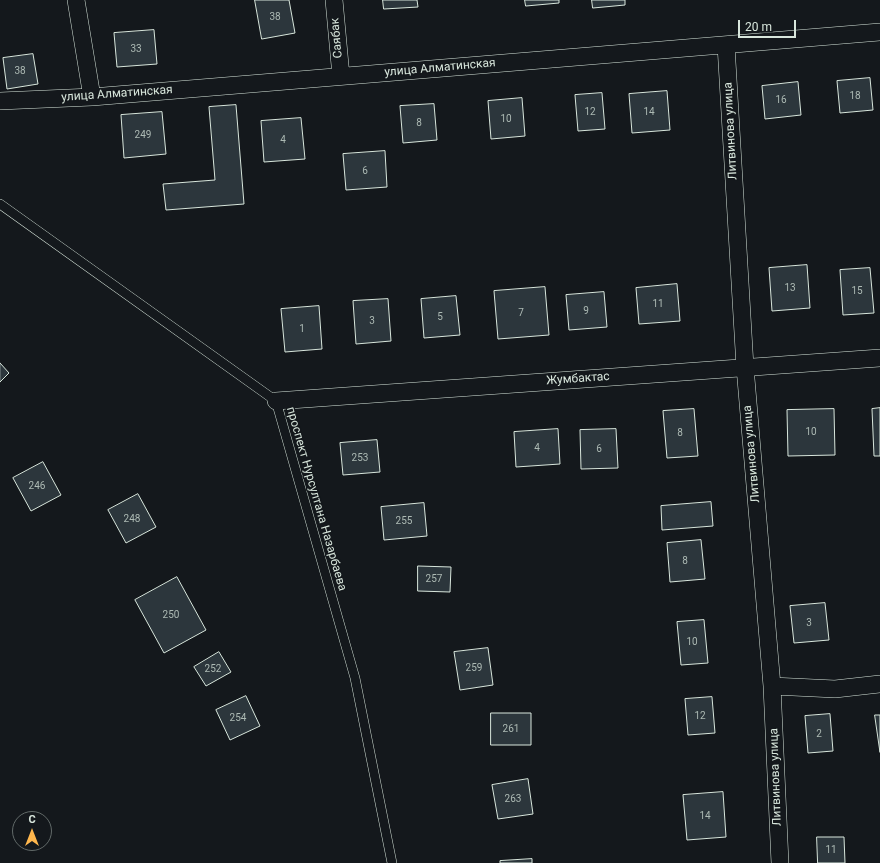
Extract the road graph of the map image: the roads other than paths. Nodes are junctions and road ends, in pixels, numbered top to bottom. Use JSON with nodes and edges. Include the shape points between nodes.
{"nodes":[{"id":1,"x":76,"y":0,"type":"edge"},
{"id":2,"x":334,"y":0,"type":"edge"},
{"id":3,"x":880,"y":32,"type":"edge"},
{"id":4,"x":726,"y":45,"type":"junction"},
{"id":5,"x":341,"y":76,"type":"junction"},
{"id":6,"x":92,"y":97,"type":"junction"},
{"id":7,"x":0,"y":101,"type":"edge"},
{"id":8,"x":0,"y":204,"type":"edge"},
{"id":9,"x":880,"y":358,"type":"edge"},
{"id":10,"x":745,"y":367,"type":"junction"},
{"id":11,"x":276,"y":401,"type":"junction"},
{"id":12,"x":880,"y":684,"type":"edge"},
{"id":13,"x":772,"y":686,"type":"junction"},
{"id":14,"x":392,"y":863,"type":"edge"},
{"id":15,"x":780,"y":863,"type":"edge"}],
"edges":[{"from":1,"to":6,"type":"street"},
{"from":2,"to":5,"type":"street","name":"Саябак"},
{"from":3,"to":4,"type":"street","name":"улица Алматинская"},
{"from":4,"to":5,"type":"street","name":"улица Алматинская"},
{"from":4,"to":10,"type":"street","name":"Литвинова улица"},
{"from":5,"to":6,"type":"street","name":"улица Алматинская"},
{"from":6,"to":7,"type":"street","name":"улица Алматинская"},
{"from":8,"to":11,"type":"lane","name":"проспект Нурсултана Назарбаева"},
{"from":9,"to":10,"type":"street","name":"Жумбактас"},
{"from":10,"to":11,"type":"street","name":"Жумбактас"},
{"from":10,"to":13,"type":"street","name":"Литвинова улица"},
{"from":11,"to":14,"type":"lane","name":"проспект Нурсултана Назарбаева","via":[[355,678]]},
{"from":12,"to":13,"type":"street","via":[[835,689]]},
{"from":13,"to":15,"type":"street","name":"Литвинова улица"}]}
